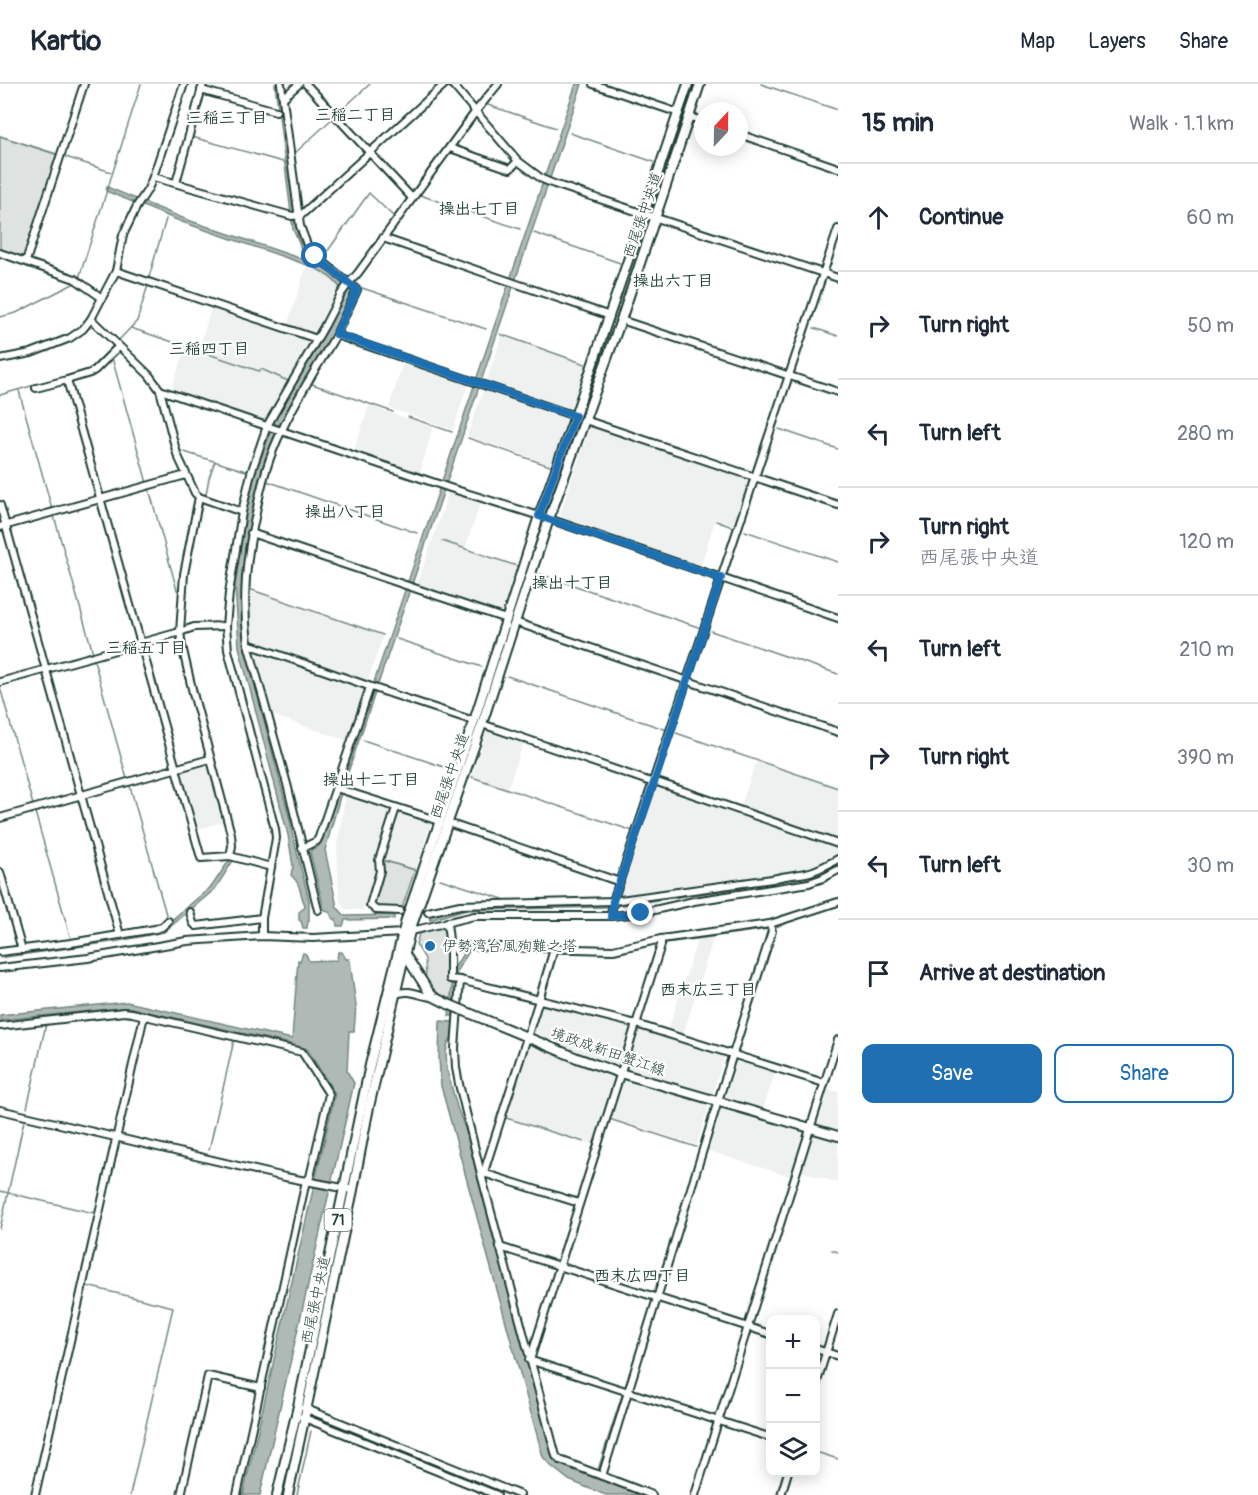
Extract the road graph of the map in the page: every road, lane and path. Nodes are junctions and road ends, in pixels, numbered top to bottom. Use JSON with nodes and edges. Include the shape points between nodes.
{"nodes":[{"id":1,"x":84,"y":84,"type":"edge"},
{"id":2,"x":184,"y":84,"type":"edge"},
{"id":3,"x":281,"y":84,"type":"edge"},
{"id":4,"x":299,"y":84,"type":"edge"},
{"id":5,"x":306,"y":84,"type":"edge"},
{"id":6,"x":445,"y":84,"type":"edge"},
{"id":7,"x":452,"y":84,"type":"edge"},
{"id":8,"x":498,"y":84,"type":"edge"},
{"id":9,"x":593,"y":84,"type":"edge"},
{"id":10,"x":688,"y":84,"type":"edge"},
{"id":11,"x":700,"y":84,"type":"edge"},
{"id":12,"x":202,"y":87,"type":"edge"},
{"id":13,"x":283,"y":98,"type":"junction"},
{"id":14,"x":276,"y":111,"type":"dead end"},
{"id":15,"x":476,"y":111,"type":"junction"},
{"id":16,"x":679,"y":112,"type":"junction"},
{"id":17,"x":690,"y":117,"type":"junction"},
{"id":18,"x":694,"y":119,"type":"edge"},
{"id":19,"x":748,"y":137,"type":"edge"},
{"id":20,"x":450,"y":148,"type":"junction"},
{"id":21,"x":369,"y":153,"type":"junction"},
{"id":22,"x":518,"y":161,"type":"junction"},
{"id":23,"x":838,"y":168,"type":"edge"},
{"id":24,"x":153,"y":177,"type":"junction"},
{"id":25,"x":176,"y":183,"type":"junction"},
{"id":26,"x":412,"y":198,"type":"junction"},
{"id":27,"x":644,"y":214,"type":"junction"},
{"id":28,"x":296,"y":216,"type":"junction"},
{"id":29,"x":656,"y":218,"type":"junction"},
{"id":30,"x":838,"y":230,"type":"edge"},
{"id":31,"x":383,"y":238,"type":"junction"},
{"id":32,"x":0,"y":253,"type":"edge"},
{"id":33,"x":26,"y":261,"type":"junction"},
{"id":34,"x":116,"y":271,"type":"junction"},
{"id":35,"x":823,"y":273,"type":"junction"},
{"id":36,"x":835,"y":277,"type":"edge"},
{"id":37,"x":349,"y":283,"type":"junction"},
{"id":38,"x":102,"y":298,"type":"junction"},
{"id":39,"x":610,"y":316,"type":"junction"},
{"id":40,"x":91,"y":319,"type":"junction"},
{"id":41,"x":621,"y":320,"type":"junction"},
{"id":42,"x":336,"y":334,"type":"junction"},
{"id":43,"x":317,"y":339,"type":"junction"},
{"id":44,"x":118,"y":346,"type":"junction"},
{"id":45,"x":0,"y":359,"type":"edge"},
{"id":46,"x":789,"y":376,"type":"junction"},
{"id":47,"x":67,"y":380,"type":"junction"},
{"id":48,"x":36,"y":388,"type":"dead end"},
{"id":49,"x":160,"y":390,"type":"junction"},
{"id":50,"x":838,"y":392,"type":"edge"},
{"id":51,"x":575,"y":416,"type":"junction"},
{"id":52,"x":585,"y":420,"type":"junction"},
{"id":53,"x":268,"y":426,"type":"junction"},
{"id":54,"x":281,"y":430,"type":"junction"},
{"id":55,"x":186,"y":475,"type":"junction"},
{"id":56,"x":755,"y":477,"type":"junction"},
{"id":57,"x":199,"y":497,"type":"junction"},
{"id":58,"x":101,"y":499,"type":"junction"},
{"id":59,"x":0,"y":505,"type":"edge"},
{"id":60,"x":838,"y":505,"type":"edge"},
{"id":61,"x":242,"y":512,"type":"junction"},
{"id":62,"x":539,"y":516,"type":"junction"},
{"id":63,"x":549,"y":519,"type":"junction"},
{"id":64,"x":3,"y":526,"type":"edge"},
{"id":65,"x":251,"y":533,"type":"junction"},
{"id":66,"x":721,"y":578,"type":"junction"},
{"id":67,"x":506,"y":618,"type":"junction"},
{"id":68,"x":838,"y":618,"type":"edge"},
{"id":69,"x":514,"y":622,"type":"junction"},
{"id":70,"x":226,"y":626,"type":"junction"},
{"id":71,"x":180,"y":632,"type":"junction"},
{"id":72,"x":141,"y":642,"type":"junction"},
{"id":73,"x":248,"y":644,"type":"junction"},
{"id":74,"x":46,"y":669,"type":"junction"},
{"id":75,"x":688,"y":681,"type":"junction"},
{"id":76,"x":0,"y":682,"type":"edge"},
{"id":77,"x":370,"y":687,"type":"junction"},
{"id":78,"x":478,"y":723,"type":"junction"},
{"id":79,"x":838,"y":732,"type":"edge"},
{"id":80,"x":210,"y":759,"type":"junction"},
{"id":81,"x":176,"y":769,"type":"junction"},
{"id":82,"x":654,"y":782,"type":"junction"},
{"id":83,"x":336,"y":788,"type":"junction"},
{"id":84,"x":81,"y":795,"type":"junction"},
{"id":85,"x":396,"y":808,"type":"junction"},
{"id":86,"x":0,"y":818,"type":"edge"},
{"id":87,"x":443,"y":822,"type":"junction"},
{"id":88,"x":838,"y":844,"type":"edge"},
{"id":89,"x":302,"y":848,"type":"junction"},
{"id":90,"x":230,"y":856,"type":"junction"},
{"id":91,"x":838,"y":859,"type":"edge"},
{"id":92,"x":271,"y":867,"type":"junction"},
{"id":93,"x":838,"y":870,"type":"edge"},
{"id":94,"x":0,"y":872,"type":"edge"},
{"id":95,"x":800,"y":878,"type":"junction"},
{"id":96,"x":620,"y":882,"type":"junction"},
{"id":97,"x":613,"y":901,"type":"junction"},
{"id":98,"x":838,"y":902,"type":"edge"},
{"id":99,"x":318,"y":910,"type":"dead end"},
{"id":100,"x":400,"y":911,"type":"dead end"},
{"id":101,"x":190,"y":912,"type":"dead end"},
{"id":102,"x":428,"y":912,"type":"dead end"},
{"id":103,"x":611,"y":916,"type":"junction"},
{"id":104,"x":262,"y":918,"type":"junction"},
{"id":105,"x":168,"y":921,"type":"dead end"},
{"id":106,"x":447,"y":922,"type":"junction"},
{"id":107,"x":771,"y":927,"type":"junction"},
{"id":108,"x":406,"y":932,"type":"junction"},
{"id":109,"x":120,"y":935,"type":"junction"},
{"id":110,"x":262,"y":936,"type":"junction"},
{"id":111,"x":661,"y":942,"type":"junction"},
{"id":112,"x":450,"y":949,"type":"junction"},
{"id":113,"x":22,"y":950,"type":"junction"},
{"id":114,"x":402,"y":950,"type":"junction"},
{"id":115,"x":554,"y":951,"type":"junction"},
{"id":116,"x":0,"y":952,"type":"edge"},
{"id":117,"x":0,"y":968,"type":"edge"},
{"id":118,"x":460,"y":980,"type":"junction"},
{"id":119,"x":396,"y":994,"type":"junction"},
{"id":120,"x":434,"y":997,"type":"junction"},
{"id":121,"x":539,"y":1000,"type":"junction"},
{"id":122,"x":144,"y":1016,"type":"junction"},
{"id":123,"x":636,"y":1024,"type":"junction"},
{"id":124,"x":0,"y":1026,"type":"edge"},
{"id":125,"x":527,"y":1038,"type":"junction"},
{"id":126,"x":838,"y":1040,"type":"edge"},
{"id":127,"x":734,"y":1054,"type":"junction"},
{"id":128,"x":620,"y":1073,"type":"junction"},
{"id":129,"x":824,"y":1083,"type":"junction"},
{"id":130,"x":718,"y":1101,"type":"junction"},
{"id":131,"x":0,"y":1110,"type":"edge"},
{"id":132,"x":811,"y":1128,"type":"junction"},
{"id":133,"x":838,"y":1136,"type":"edge"},
{"id":134,"x":116,"y":1138,"type":"junction"},
{"id":135,"x":482,"y":1176,"type":"junction"},
{"id":136,"x":309,"y":1181,"type":"junction"},
{"id":137,"x":345,"y":1189,"type":"junction"},
{"id":138,"x":579,"y":1203,"type":"junction"},
{"id":139,"x":500,"y":1247,"type":"junction"},
{"id":140,"x":559,"y":1267,"type":"junction"},
{"id":141,"x":657,"y":1298,"type":"junction"},
{"id":142,"x":838,"y":1314,"type":"edge"},
{"id":143,"x":748,"y":1327,"type":"junction"},
{"id":144,"x":766,"y":1332,"type":"edge"},
{"id":145,"x":820,"y":1350,"type":"edge"},
{"id":146,"x":826,"y":1352,"type":"junction"},
{"id":147,"x":838,"y":1356,"type":"edge"},
{"id":148,"x":530,"y":1360,"type":"junction"},
{"id":149,"x":820,"y":1372,"type":"edge"},
{"id":150,"x":261,"y":1388,"type":"junction"},
{"id":151,"x":628,"y":1392,"type":"junction"},
{"id":152,"x":297,"y":1410,"type":"junction"},
{"id":153,"x":306,"y":1414,"type":"junction"},
{"id":154,"x":718,"y":1421,"type":"junction"},
{"id":155,"x":766,"y":1436,"type":"dead end"},
{"id":156,"x":600,"y":1475,"type":"junction"},
{"id":157,"x":787,"y":1477,"type":"edge"},
{"id":158,"x":35,"y":1495,"type":"edge"},
{"id":159,"x":181,"y":1495,"type":"edge"},
{"id":160,"x":237,"y":1495,"type":"edge"},
{"id":161,"x":277,"y":1495,"type":"edge"},
{"id":162,"x":288,"y":1495,"type":"edge"},
{"id":163,"x":497,"y":1495,"type":"edge"},
{"id":164,"x":520,"y":1495,"type":"edge"},
{"id":165,"x":652,"y":1495,"type":"edge"},
{"id":166,"x":695,"y":1495,"type":"edge"},
{"id":167,"x":781,"y":1495,"type":"edge"}],
"edges":[{"from":1,"to":33,"type":"street"},
{"from":2,"to":24,"type":"street"},
{"from":3,"to":13,"type":"street"},
{"from":4,"to":13,"type":"street"},
{"from":5,"to":21,"type":"street"},
{"from":6,"to":21,"type":"street"},
{"from":7,"to":15,"type":"street"},
{"from":8,"to":15,"type":"street"},
{"from":9,"to":16,"type":"street"},
{"from":10,"to":16,"type":"main road","name":"西尾張中央道","number":"71"},
{"from":11,"to":17,"type":"main road","name":"西尾張中央道","number":"71"},
{"from":12,"to":14,"type":"street"},
{"from":12,"to":25,"type":"street"},
{"from":13,"to":28,"type":"street"},
{"from":15,"to":20,"type":"street"},
{"from":15,"to":22,"type":"street"},
{"from":16,"to":27,"type":"main road","name":"西尾張中央道","number":"71"},
{"from":17,"to":18,"type":"street"},
{"from":17,"to":29,"type":"main road","name":"西尾張中央道","number":"71"},
{"from":19,"to":23,"type":"street"},
{"from":20,"to":22,"type":"street","via":[[510,169]]},
{"from":20,"to":26,"type":"street"},
{"from":21,"to":26,"type":"street"},
{"from":21,"to":28,"type":"street"},
{"from":22,"to":27,"type":"street","via":[[542,179]]},
{"from":24,"to":25,"type":"street"},
{"from":24,"to":34,"type":"street","via":[[123,235]]},
{"from":25,"to":28,"type":"street"},
{"from":26,"to":31,"type":"street"},
{"from":27,"to":29,"type":"street"},
{"from":27,"to":39,"type":"main road","name":"西尾張中央道","number":"71"},
{"from":28,"to":37,"type":"street","via":[[309,250]]},
{"from":29,"to":35,"type":"street"},
{"from":29,"to":41,"type":"main road","name":"西尾張中央道","number":"71"},
{"from":30,"to":35,"type":"street"},
{"from":31,"to":37,"type":"street"},
{"from":31,"to":39,"type":"street"},
{"from":32,"to":33,"type":"street"},
{"from":33,"to":38,"type":"street","via":[[75,279]]},
{"from":34,"to":38,"type":"street"},
{"from":34,"to":43,"type":"street"},
{"from":35,"to":36,"type":"street"},
{"from":35,"to":46,"type":"street"},
{"from":37,"to":42,"type":"street","via":[[357,290]]},
{"from":37,"to":43,"type":"street"},
{"from":38,"to":40,"type":"street"},
{"from":39,"to":51,"type":"main road","name":"西尾張中央道","number":"71"},
{"from":40,"to":44,"type":"street"},
{"from":40,"to":45,"type":"street","via":[[70,338],[31,353]]},
{"from":41,"to":46,"type":"street"},
{"from":41,"to":52,"type":"main road","name":"西尾張中央道","number":"71"},
{"from":42,"to":51,"type":"street"},
{"from":42,"to":54,"type":"street"},
{"from":43,"to":53,"type":"street"},
{"from":44,"to":47,"type":"street","via":[[95,370]]},
{"from":44,"to":49,"type":"street"},
{"from":46,"to":50,"type":"street"},
{"from":46,"to":56,"type":"street"},
{"from":47,"to":48,"type":"street"},
{"from":47,"to":58,"type":"street"},
{"from":49,"to":53,"type":"street"},
{"from":49,"to":55,"type":"street"},
{"from":51,"to":62,"type":"main road","name":"西尾張中央道","number":"71"},
{"from":52,"to":56,"type":"street"},
{"from":52,"to":63,"type":"main road","name":"西尾張中央道","number":"71"},
{"from":53,"to":54,"type":"street"},
{"from":53,"to":61,"type":"street"},
{"from":54,"to":62,"type":"street"},
{"from":54,"to":65,"type":"street","via":[[261,486]]},
{"from":55,"to":57,"type":"street"},
{"from":55,"to":58,"type":"street"},
{"from":56,"to":60,"type":"street"},
{"from":56,"to":66,"type":"street"},
{"from":57,"to":61,"type":"street"},
{"from":57,"to":71,"type":"street","via":[[184,574]]},
{"from":58,"to":64,"type":"street"},
{"from":58,"to":72,"type":"street"},
{"from":59,"to":64,"type":"street"},
{"from":61,"to":70,"type":"street"},
{"from":62,"to":63,"type":"street"},
{"from":62,"to":67,"type":"main road","name":"西尾張中央道","number":"71"},
{"from":63,"to":66,"type":"street"},
{"from":63,"to":69,"type":"main road","name":"西尾張中央道","number":"71"},
{"from":64,"to":74,"type":"street"},
{"from":65,"to":67,"type":"street"},
{"from":65,"to":73,"type":"street","via":[[245,588]]},
{"from":66,"to":68,"type":"street"},
{"from":66,"to":75,"type":"street"},
{"from":67,"to":78,"type":"main road","name":"西尾張中央道","number":"71"},
{"from":69,"to":75,"type":"street"},
{"from":69,"to":78,"type":"main road","name":"西尾張中央道","number":"71"},
{"from":70,"to":71,"type":"street","via":[[194,627]]},
{"from":70,"to":92,"type":"street","via":[[228,650],[275,829]]},
{"from":71,"to":72,"type":"street"},
{"from":71,"to":80,"type":"street"},
{"from":72,"to":74,"type":"street"},
{"from":72,"to":81,"type":"street"},
{"from":73,"to":77,"type":"street"},
{"from":73,"to":89,"type":"street"},
{"from":74,"to":76,"type":"street"},
{"from":74,"to":84,"type":"street"},
{"from":75,"to":79,"type":"street"},
{"from":75,"to":82,"type":"street"},
{"from":77,"to":78,"type":"street"},
{"from":77,"to":83,"type":"street"},
{"from":78,"to":82,"type":"street"},
{"from":78,"to":87,"type":"main road","name":"西尾張中央道","number":"71"},
{"from":80,"to":81,"type":"street"},
{"from":80,"to":90,"type":"street","via":[[231,834]]},
{"from":81,"to":84,"type":"street"},
{"from":81,"to":90,"type":"street","via":[[201,858]]},
{"from":82,"to":88,"type":"street"},
{"from":82,"to":96,"type":"street"},
{"from":83,"to":85,"type":"street"},
{"from":83,"to":89,"type":"street","via":[[317,841]]},
{"from":84,"to":86,"type":"street"},
{"from":84,"to":109,"type":"street"},
{"from":85,"to":87,"type":"street"},
{"from":85,"to":100,"type":"street","via":[[370,905],[376,910]]},
{"from":87,"to":96,"type":"street"},
{"from":87,"to":108,"type":"main road","name":"西尾張中央道","number":"71"},
{"from":89,"to":99,"type":"street"},
{"from":90,"to":92,"type":"street"},
{"from":91,"to":95,"type":"street"},
{"from":92,"to":104,"type":"street"},
{"from":93,"to":95,"type":"street","via":[[823,878]]},
{"from":94,"to":113,"type":"street"},
{"from":95,"to":97,"type":"street","via":[[787,875]]},
{"from":95,"to":103,"type":"street"},
{"from":96,"to":97,"type":"street"},
{"from":97,"to":102,"type":"street","via":[[460,905]]},
{"from":97,"to":103,"type":"street"},
{"from":98,"to":107,"type":"street"},
{"from":101,"to":104,"type":"street","via":[[196,926]]},
{"from":103,"to":106,"type":"street","via":[[474,916]]},
{"from":104,"to":110,"type":"street"},
{"from":105,"to":109,"type":"street","via":[[162,927]]},
{"from":106,"to":108,"type":"street"},
{"from":106,"to":112,"type":"street"},
{"from":107,"to":111,"type":"street"},
{"from":107,"to":127,"type":"street"},
{"from":108,"to":110,"type":"street","via":[[312,938]]},
{"from":108,"to":114,"type":"main road","name":"西尾張中央道","number":"71"},
{"from":109,"to":113,"type":"street"},
{"from":110,"to":117,"type":"street","via":[[187,940],[88,958]]},
{"from":111,"to":115,"type":"street","via":[[613,950]]},
{"from":111,"to":123,"type":"street"},
{"from":112,"to":115,"type":"street","via":[[466,946]]},
{"from":112,"to":118,"type":"street","via":[[450,979]]},
{"from":113,"to":116,"type":"street"},
{"from":114,"to":119,"type":"main road","name":"西尾張中央道","number":"71"},
{"from":114,"to":120,"type":"main road","name":"境政成新田蟹江線"},
{"from":114,"to":137,"type":"main road","name":"西尾張中央道","number":"71","via":[[370,1065]]},
{"from":115,"to":121,"type":"street"},
{"from":118,"to":121,"type":"street"},
{"from":118,"to":135,"type":"street","via":[[456,1068]]},
{"from":119,"to":120,"type":"street","via":[[410,991]]},
{"from":119,"to":137,"type":"main road","name":"西尾張中央道","number":"71"},
{"from":120,"to":125,"type":"main road","name":"境政成新田蟹江線","bridge":true},
{"from":121,"to":123,"type":"street"},
{"from":121,"to":125,"type":"street"},
{"from":122,"to":124,"type":"street","via":[[128,1012]]},
{"from":122,"to":134,"type":"street"},
{"from":122,"to":136,"type":"street","via":[[302,1052],[329,1094]]},
{"from":123,"to":127,"type":"street"},
{"from":123,"to":128,"type":"street"},
{"from":125,"to":128,"type":"main road","name":"境政成新田蟹江線"},
{"from":125,"to":135,"type":"street"},
{"from":126,"to":129,"type":"street"},
{"from":127,"to":129,"type":"street"},
{"from":127,"to":130,"type":"street"},
{"from":128,"to":130,"type":"main road","name":"境政成新田蟹江線"},
{"from":128,"to":138,"type":"street"},
{"from":129,"to":132,"type":"street"},
{"from":130,"to":132,"type":"main road","name":"境政成新田蟹江線"},
{"from":130,"to":141,"type":"street"},
{"from":131,"to":134,"type":"street"},
{"from":132,"to":133,"type":"main road","name":"境政成新田蟹江線"},
{"from":132,"to":143,"type":"street"},
{"from":134,"to":136,"type":"street"},
{"from":134,"to":158,"type":"street"},
{"from":135,"to":138,"type":"street"},
{"from":135,"to":139,"type":"street"},
{"from":136,"to":137,"type":"street"},
{"from":136,"to":150,"type":"street"},
{"from":137,"to":152,"type":"main road","name":"西尾張中央道","number":"71"},
{"from":137,"to":153,"type":"main road","name":"西尾張中央道","number":"71"},
{"from":138,"to":140,"type":"street"},
{"from":139,"to":140,"type":"street"},
{"from":139,"to":148,"type":"street"},
{"from":140,"to":141,"type":"street"},
{"from":140,"to":148,"type":"street"},
{"from":141,"to":143,"type":"street"},
{"from":141,"to":151,"type":"street"},
{"from":142,"to":146,"type":"street"},
{"from":143,"to":144,"type":"street"},
{"from":143,"to":154,"type":"street"},
{"from":145,"to":146,"type":"street"},
{"from":146,"to":147,"type":"street"},
{"from":146,"to":149,"type":"street"},
{"from":148,"to":151,"type":"street"},
{"from":148,"to":156,"type":"street","via":[[556,1456]]},
{"from":150,"to":159,"type":"street","via":[[208,1376]]},
{"from":150,"to":160,"type":"street"},
{"from":151,"to":154,"type":"street"},
{"from":151,"to":156,"type":"street"},
{"from":152,"to":153,"type":"street"},
{"from":152,"to":161,"type":"main road","name":"西尾張中央道","number":"71"},
{"from":153,"to":162,"type":"main road","name":"西尾張中央道","number":"71"},
{"from":153,"to":163,"type":"street"},
{"from":153,"to":164,"type":"street"},
{"from":154,"to":155,"type":"street"},
{"from":154,"to":166,"type":"street"},
{"from":156,"to":165,"type":"street"},
{"from":157,"to":167,"type":"street"}]}
